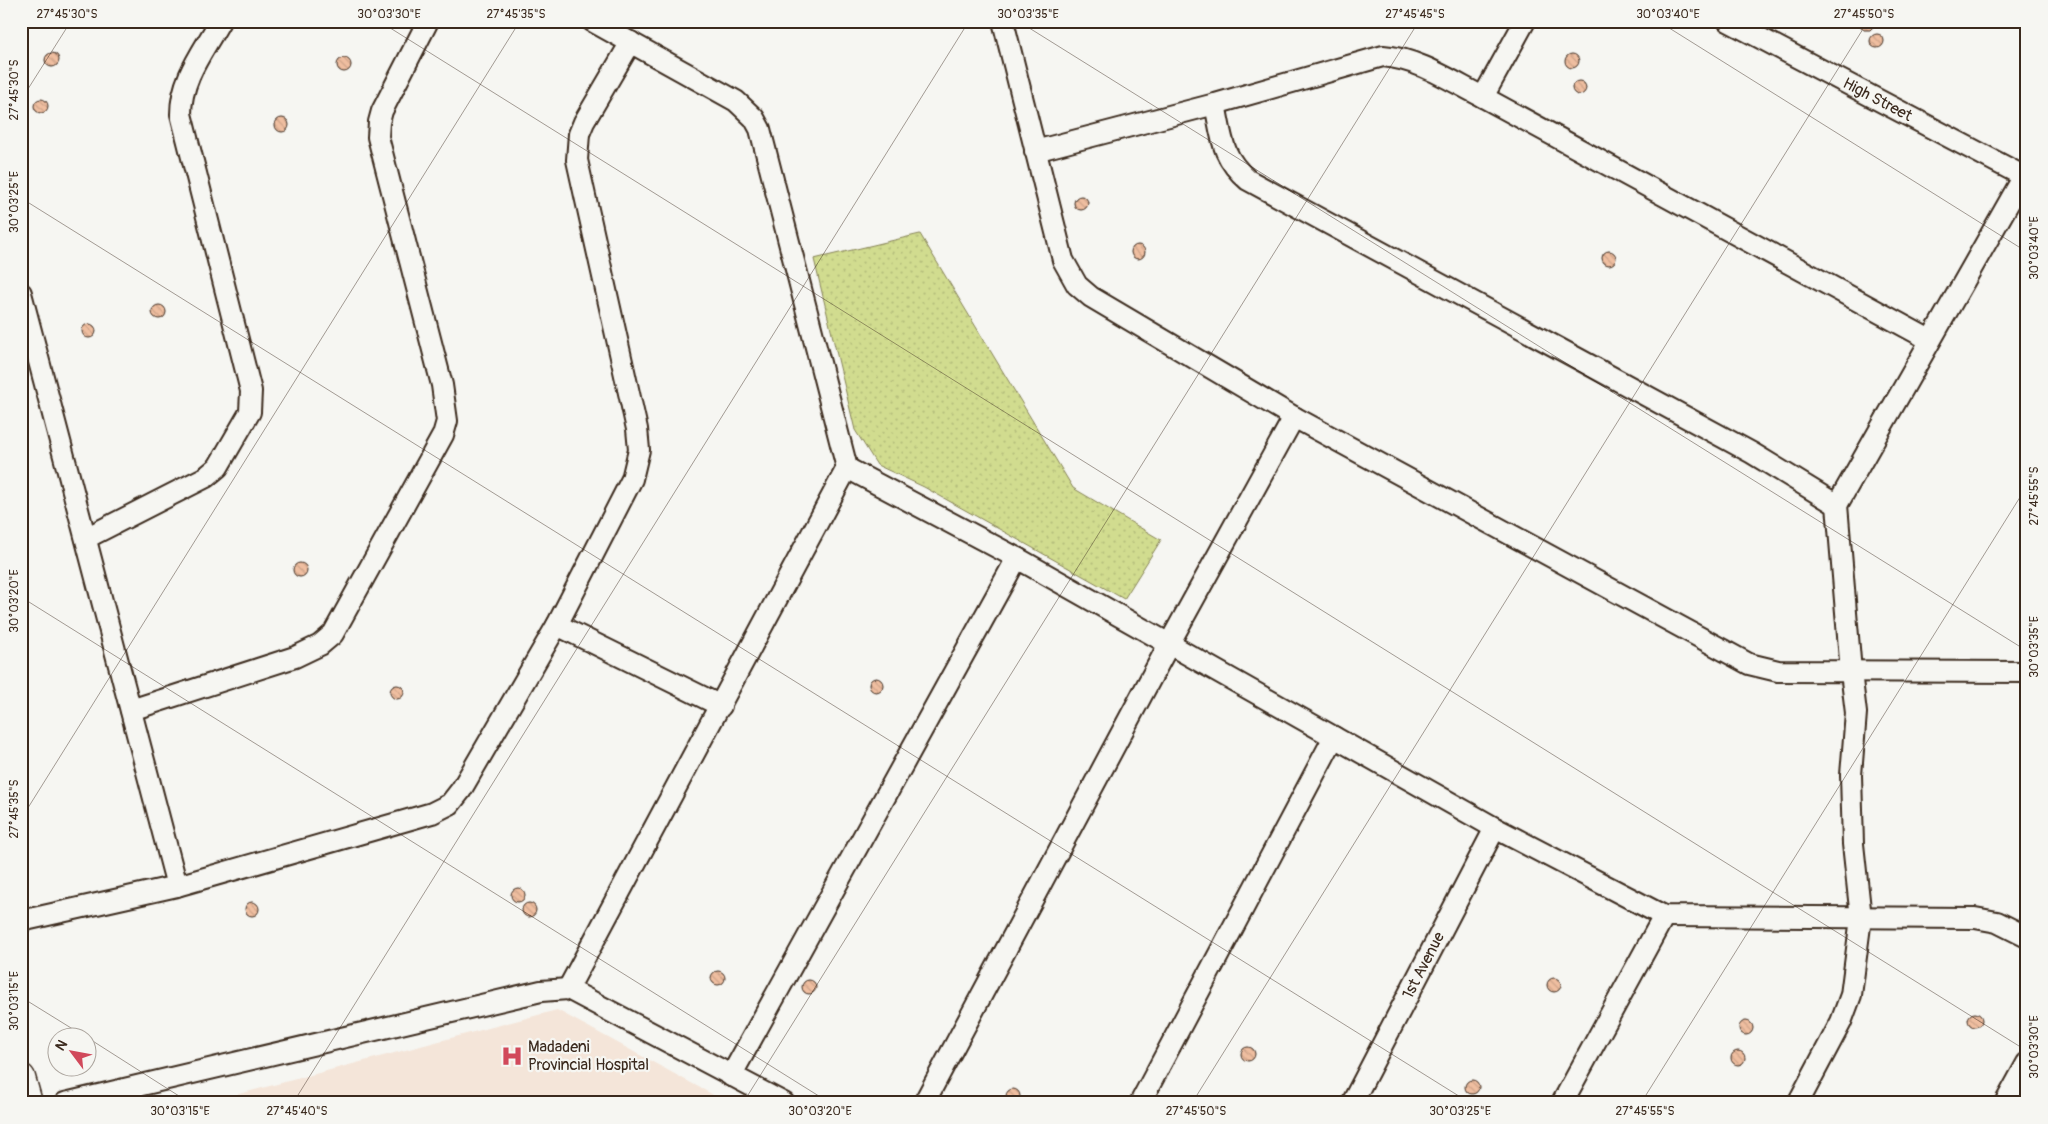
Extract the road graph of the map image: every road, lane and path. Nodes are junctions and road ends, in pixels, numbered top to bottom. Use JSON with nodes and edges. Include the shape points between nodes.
{"nodes":[{"id":1,"x":220,"y":21,"type":"edge"},
{"id":2,"x":428,"y":21,"type":"edge"},
{"id":3,"x":592,"y":21,"type":"edge"},
{"id":4,"x":1003,"y":21,"type":"edge"},
{"id":5,"x":1525,"y":21,"type":"edge"},
{"id":6,"x":1728,"y":21,"type":"edge"},
{"id":7,"x":631,"y":42,"type":"junction"},
{"id":8,"x":1483,"y":97,"type":"junction"},
{"id":9,"x":1215,"y":104,"type":"junction"},
{"id":10,"x":1035,"y":151,"type":"junction"},
{"id":11,"x":2026,"y":177,"type":"edge"},
{"id":12,"x":21,"y":293,"type":"edge"},
{"id":13,"x":1930,"y":340,"type":"junction"},
{"id":14,"x":1294,"y":417,"type":"junction"},
{"id":15,"x":847,"y":468,"type":"junction"},
{"id":16,"x":1837,"y":505,"type":"junction"},
{"id":17,"x":86,"y":538,"type":"junction"},
{"id":18,"x":1017,"y":558,"type":"junction"},
{"id":19,"x":557,"y":625,"type":"junction"},
{"id":20,"x":1169,"y":644,"type":"junction"},
{"id":21,"x":1851,"y":672,"type":"junction"},
{"id":22,"x":2027,"y":672,"type":"edge"},
{"id":23,"x":721,"y":706,"type":"junction"},
{"id":24,"x":132,"y":710,"type":"junction"},
{"id":25,"x":1334,"y":737,"type":"junction"},
{"id":26,"x":1495,"y":828,"type":"junction"},
{"id":27,"x":177,"y":886,"type":"junction"},
{"id":28,"x":1664,"y":916,"type":"junction"},
{"id":29,"x":1861,"y":918,"type":"junction"},
{"id":30,"x":21,"y":921,"type":"edge"},
{"id":31,"x":2027,"y":937,"type":"edge"},
{"id":32,"x":568,"y":989,"type":"junction"},
{"id":33,"x":2027,"y":1063,"type":"edge"},
{"id":34,"x":731,"y":1076,"type":"junction"},
{"id":35,"x":21,"y":1078,"type":"edge"},
{"id":36,"x":28,"y":1103,"type":"edge"},
{"id":37,"x":65,"y":1103,"type":"edge"},
{"id":38,"x":784,"y":1103,"type":"edge"},
{"id":39,"x":924,"y":1103,"type":"edge"},
{"id":40,"x":1140,"y":1103,"type":"edge"},
{"id":41,"x":1352,"y":1103,"type":"edge"},
{"id":42,"x":1562,"y":1103,"type":"edge"},
{"id":43,"x":1798,"y":1103,"type":"edge"},
{"id":44,"x":2005,"y":1103,"type":"edge"}],
"edges":[{"from":1,"to":17,"type":"street","via":[[187,79],[181,97],[181,114],[252,391],[250,412],[218,467],[206,477]]},
{"from":2,"to":24,"type":"street","via":[[382,111],[378,136],[442,385],[447,421],[443,435],[333,634],[320,645],[294,657]]},
{"from":3,"to":7,"type":"street"},
{"from":4,"to":10,"type":"street"},
{"from":5,"to":8,"type":"street"},
{"from":6,"to":11,"type":"street","name":"High Street"},
{"from":7,"to":15,"type":"street","via":[[736,101],[754,118],[760,129]]},
{"from":7,"to":19,"type":"street","via":[[584,122],[579,134],[577,160],[639,450],[632,479]]},
{"from":8,"to":9,"type":"street","via":[[1413,62],[1383,56]]},
{"from":8,"to":13,"type":"street"},
{"from":9,"to":10,"type":"street"},
{"from":9,"to":16,"type":"street","via":[[1226,153],[1236,170],[1248,180],[1752,453]]},
{"from":10,"to":14,"type":"street","via":[[1063,260],[1077,285],[1091,297]]},
{"from":11,"to":13,"type":"street"},
{"from":12,"to":17,"type":"street"},
{"from":13,"to":16,"type":"street"},
{"from":14,"to":20,"type":"street"},
{"from":14,"to":21,"type":"street","via":[[1749,664],[1778,671]]},
{"from":15,"to":18,"type":"street"},
{"from":15,"to":23,"type":"street"},
{"from":16,"to":21,"type":"street"},
{"from":17,"to":24,"type":"street"},
{"from":18,"to":20,"type":"street"},
{"from":18,"to":34,"type":"street"},
{"from":19,"to":23,"type":"street"},
{"from":19,"to":27,"type":"street","via":[[471,774],[450,804],[432,813]]},
{"from":20,"to":25,"type":"street"},
{"from":20,"to":39,"type":"street"},
{"from":21,"to":22,"type":"street"},
{"from":21,"to":29,"type":"street","via":[[1856,713],[1851,775]]},
{"from":23,"to":32,"type":"street"},
{"from":24,"to":27,"type":"street"},
{"from":25,"to":26,"type":"street"},
{"from":25,"to":40,"type":"street"},
{"from":26,"to":28,"type":"street"},
{"from":26,"to":41,"type":"street","name":"1st Avenue"},
{"from":27,"to":30,"type":"street"},
{"from":28,"to":29,"type":"street"},
{"from":28,"to":42,"type":"street"},
{"from":29,"to":31,"type":"street","via":[[1983,919],[1997,922]]},
{"from":29,"to":43,"type":"street","via":[[1851,995],[1841,1022]]},
{"from":32,"to":34,"type":"street"},
{"from":32,"to":37,"type":"street","via":[[540,991]]},
{"from":33,"to":44,"type":"street"},
{"from":34,"to":38,"type":"street"},
{"from":35,"to":36,"type":"street"}]}
